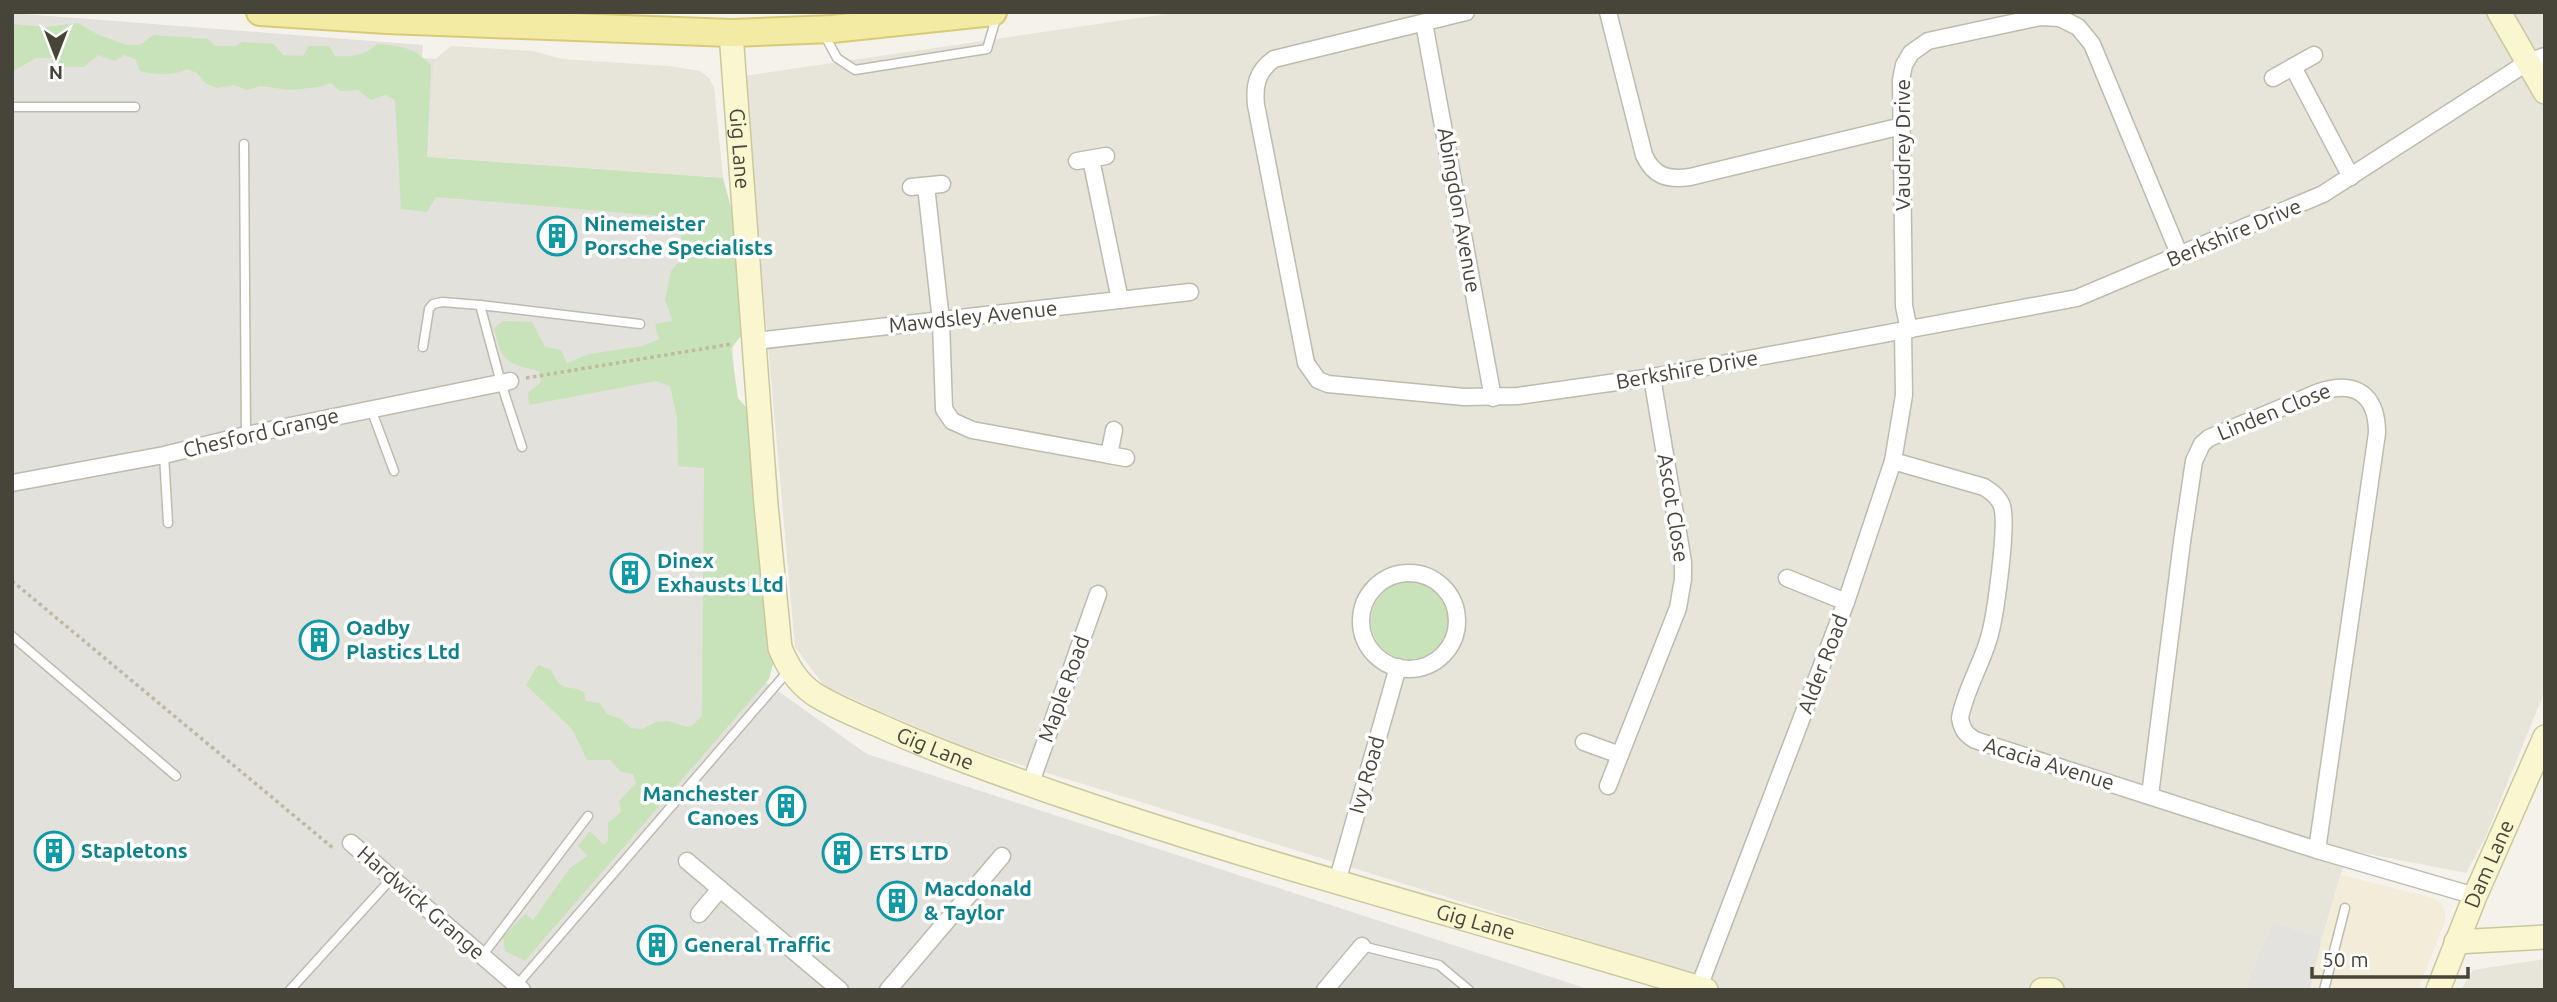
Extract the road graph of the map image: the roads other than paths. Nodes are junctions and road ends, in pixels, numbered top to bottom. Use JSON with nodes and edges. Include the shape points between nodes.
{"nodes":[{"id":1,"x":260,"y":12,"type":"edge"},
{"id":2,"x":993,"y":12,"type":"edge"},
{"id":3,"x":998,"y":12,"type":"edge"},
{"id":4,"x":1466,"y":12,"type":"edge"},
{"id":5,"x":1608,"y":12,"type":"edge"},
{"id":6,"x":2499,"y":12,"type":"edge"},
{"id":7,"x":387,"y":16,"type":"edge"},
{"id":8,"x":1424,"y":23,"type":"junction"},
{"id":9,"x":822,"y":30,"type":"junction"},
{"id":10,"x":731,"y":33,"type":"junction"},
{"id":11,"x":2314,"y":55,"type":"dead end"},
{"id":12,"x":2536,"y":59,"type":"edge"},
{"id":13,"x":2293,"y":67,"type":"junction"},
{"id":14,"x":2273,"y":78,"type":"dead end"},
{"id":15,"x":2545,"y":92,"type":"edge"},
{"id":16,"x":12,"y":107,"type":"edge"},
{"id":17,"x":135,"y":107,"type":"dead end"},
{"id":18,"x":1902,"y":126,"type":"junction"},
{"id":19,"x":244,"y":144,"type":"dead end"},
{"id":20,"x":1091,"y":159,"type":"dead end"},
{"id":21,"x":2351,"y":177,"type":"junction"},
{"id":22,"x":926,"y":186,"type":"dead end"},
{"id":23,"x":2180,"y":256,"type":"junction"},
{"id":24,"x":1190,"y":292,"type":"dead end"},
{"id":25,"x":1120,"y":300,"type":"junction"},
{"id":26,"x":480,"y":305,"type":"junction"},
{"id":27,"x":941,"y":321,"type":"junction"},
{"id":28,"x":640,"y":324,"type":"dead end"},
{"id":29,"x":1906,"y":331,"type":"junction"},
{"id":30,"x":756,"y":341,"type":"junction"},
{"id":31,"x":423,"y":347,"type":"dead end"},
{"id":32,"x":1652,"y":377,"type":"junction"},
{"id":33,"x":505,"y":382,"type":"junction"},
{"id":34,"x":1493,"y":398,"type":"junction"},
{"id":35,"x":371,"y":409,"type":"junction"},
{"id":36,"x":1114,"y":430,"type":"dead end"},
{"id":37,"x":246,"y":435,"type":"junction"},
{"id":38,"x":522,"y":447,"type":"dead end"},
{"id":39,"x":164,"y":455,"type":"junction"},
{"id":40,"x":1109,"y":455,"type":"junction"},
{"id":41,"x":1126,"y":457,"type":"dead end"},
{"id":42,"x":1893,"y":461,"type":"junction"},
{"id":43,"x":394,"y":471,"type":"dead end"},
{"id":44,"x":12,"y":483,"type":"edge"},
{"id":45,"x":168,"y":523,"type":"dead end"},
{"id":46,"x":1787,"y":578,"type":"dead end"},
{"id":47,"x":1098,"y":594,"type":"dead end"},
{"id":48,"x":1846,"y":602,"type":"junction"},
{"id":49,"x":12,"y":636,"type":"edge"},
{"id":50,"x":1398,"y":667,"type":"junction"},
{"id":51,"x":789,"y":670,"type":"junction"},
{"id":52,"x":2545,"y":737,"type":"edge"},
{"id":53,"x":1584,"y":742,"type":"dead end"},
{"id":54,"x":1620,"y":755,"type":"junction"},
{"id":55,"x":176,"y":776,"type":"dead end"},
{"id":56,"x":1031,"y":785,"type":"junction"},
{"id":57,"x":1608,"y":786,"type":"dead end"},
{"id":58,"x":2150,"y":795,"type":"junction"},
{"id":59,"x":588,"y":816,"type":"dead end"},
{"id":60,"x":351,"y":843,"type":"road end"},
{"id":61,"x":2317,"y":850,"type":"junction"},
{"id":62,"x":1002,"y":856,"type":"dead end"},
{"id":63,"x":687,"y":861,"type":"dead end"},
{"id":64,"x":392,"y":878,"type":"junction"},
{"id":65,"x":1337,"y":882,"type":"junction"},
{"id":66,"x":720,"y":889,"type":"junction"},
{"id":67,"x":2475,"y":896,"type":"junction"},
{"id":68,"x":2345,"y":908,"type":"dead end"},
{"id":69,"x":699,"y":914,"type":"dead end"},
{"id":70,"x":2545,"y":937,"type":"edge"},
{"id":71,"x":2456,"y":942,"type":"junction"},
{"id":72,"x":1362,"y":946,"type":"joint"},
{"id":73,"x":482,"y":956,"type":"junction"},
{"id":74,"x":519,"y":987,"type":"edge"},
{"id":75,"x":1703,"y":989,"type":"edge"},
{"id":76,"x":290,"y":990,"type":"edge"},
{"id":77,"x":840,"y":990,"type":"edge"},
{"id":78,"x":888,"y":990,"type":"edge"},
{"id":79,"x":1325,"y":990,"type":"edge"},
{"id":80,"x":1469,"y":990,"type":"edge"},
{"id":81,"x":2042,"y":990,"type":"edge"},
{"id":82,"x":2052,"y":990,"type":"edge"},
{"id":83,"x":2324,"y":990,"type":"edge"},
{"id":84,"x":2438,"y":990,"type":"edge"}],
"edges":[{"from":1,"to":7,"type":"main road"},
{"from":2,"to":9,"type":"main road"},
{"from":3,"to":9,"type":"lane","via":[[987,49],[855,70],[837,58]]},
{"from":4,"to":8,"type":"street","name":"Berkshire Drive"},
{"from":5,"to":18,"type":"street","via":[[1644,155],[1649,166],[1664,177],[1690,177]]},
{"from":6,"to":12,"type":"street"},
{"from":7,"to":10,"type":"main road"},
{"from":8,"to":34,"type":"street","name":"Abingdon Avenue"},
{"from":8,"to":34,"type":"street","name":"Berkshire Drive","via":[[1274,59],[1258,75],[1256,105],[1310,373],[1328,384]]},
{"from":9,"to":10,"type":"main road"},
{"from":10,"to":30,"type":"street","name":"Gig Lane"},
{"from":11,"to":13,"type":"street"},
{"from":12,"to":15,"type":"street"},
{"from":12,"to":21,"type":"street","name":"Berkshire Drive"},
{"from":13,"to":14,"type":"street"},
{"from":13,"to":21,"type":"street"},
{"from":16,"to":17,"type":"lane"},
{"from":18,"to":23,"type":"street","name":"Vaudrey Drive","via":[[1904,65],[1911,53],[1928,41],[2060,18],[2078,27],[2091,44]]},
{"from":18,"to":29,"type":"street","name":"Vaudrey Drive"},
{"from":19,"to":37,"type":"lane"},
{"from":20,"to":25,"type":"street"},
{"from":21,"to":23,"type":"street","name":"Berkshire Drive","via":[[2303,205]]},
{"from":22,"to":27,"type":"street"},
{"from":23,"to":29,"type":"street","name":"Berkshire Drive","via":[[2077,298]]},
{"from":24,"to":25,"type":"street","name":"Mawdsley Avenue"},
{"from":25,"to":27,"type":"street","name":"Mawdsley Avenue"},
{"from":26,"to":28,"type":"lane"},
{"from":26,"to":31,"type":"lane","via":[[433,304]]},
{"from":26,"to":33,"type":"lane"},
{"from":27,"to":30,"type":"street","name":"Mawdsley Avenue"},
{"from":27,"to":40,"type":"street","via":[[942,398],[952,421],[972,430]]},
{"from":29,"to":32,"type":"street","name":"Berkshire Drive"},
{"from":29,"to":42,"type":"street","name":"Alder Road","via":[[1904,395]]},
{"from":30,"to":51,"type":"street","name":"Gig Lane","via":[[780,648]]},
{"from":32,"to":34,"type":"street","name":"Berkshire Drive"},
{"from":32,"to":54,"type":"street","name":"Ascot Close","via":[[1684,579],[1678,608]]},
{"from":33,"to":35,"type":"street","name":"Chesford Grange"},
{"from":33,"to":38,"type":"lane"},
{"from":35,"to":37,"type":"street","name":"Chesford Grange"},
{"from":35,"to":43,"type":"lane"},
{"from":36,"to":40,"type":"street"},
{"from":37,"to":39,"type":"street","name":"Chesford Grange"},
{"from":39,"to":44,"type":"street","name":"Chesford Grange"},
{"from":39,"to":45,"type":"lane"},
{"from":40,"to":41,"type":"street"},
{"from":42,"to":48,"type":"street","name":"Alder Road"},
{"from":42,"to":58,"type":"street","name":"Acacia Avenue","via":[[1984,487],[2002,506],[2004,528],[1993,623],[1960,718],[1967,736]]},
{"from":46,"to":48,"type":"street"},
{"from":47,"to":56,"type":"street","name":"Maple Road"},
{"from":48,"to":75,"type":"street","name":"Alder Road"},
{"from":49,"to":55,"type":"lane"},
{"from":50,"to":50,"type":"street","via":[[1383,661],[1368,644],[1361,622],[1363,607],[1380,582],[1410,572],[1426,575],[1450,596],[1457,626],[1452,642],[1436,660],[1414,668]]},
{"from":50,"to":65,"type":"street","name":"Ivy Road"},
{"from":51,"to":56,"type":"street","name":"Gig Lane","via":[[814,694],[845,710],[922,746]]},
{"from":51,"to":74,"type":"lane"},
{"from":52,"to":67,"type":"street","name":"Dam Lane"},
{"from":53,"to":54,"type":"street"},
{"from":54,"to":57,"type":"street","name":"Ascot Close"},
{"from":56,"to":65,"type":"street","name":"Gig Lane"},
{"from":58,"to":61,"type":"street","name":"Acacia Avenue"},
{"from":58,"to":61,"type":"street","name":"Linden Close","via":[[2196,453],[2209,438],[2319,392],[2347,386],[2370,402],[2376,433]]},
{"from":59,"to":73,"type":"lane"},
{"from":60,"to":64,"type":"street","name":"Hardwick Grange"},
{"from":61,"to":67,"type":"street","name":"Acacia Avenue"},
{"from":62,"to":78,"type":"street"},
{"from":63,"to":66,"type":"street"},
{"from":64,"to":73,"type":"street","name":"Hardwick Grange"},
{"from":64,"to":76,"type":"lane"},
{"from":65,"to":75,"type":"street","name":"Gig Lane"},
{"from":66,"to":69,"type":"street"},
{"from":66,"to":77,"type":"street"},
{"from":67,"to":71,"type":"street","name":"Dam Lane"},
{"from":68,"to":83,"type":"lane"},
{"from":70,"to":71,"type":"street"},
{"from":71,"to":84,"type":"street","name":"Dam Lane"},
{"from":72,"to":79,"type":"street"},
{"from":72,"to":80,"type":"lane","via":[[1439,965]]},
{"from":73,"to":74,"type":"street","name":"Hardwick Grange"},
{"from":81,"to":82,"type":"street"}]}
